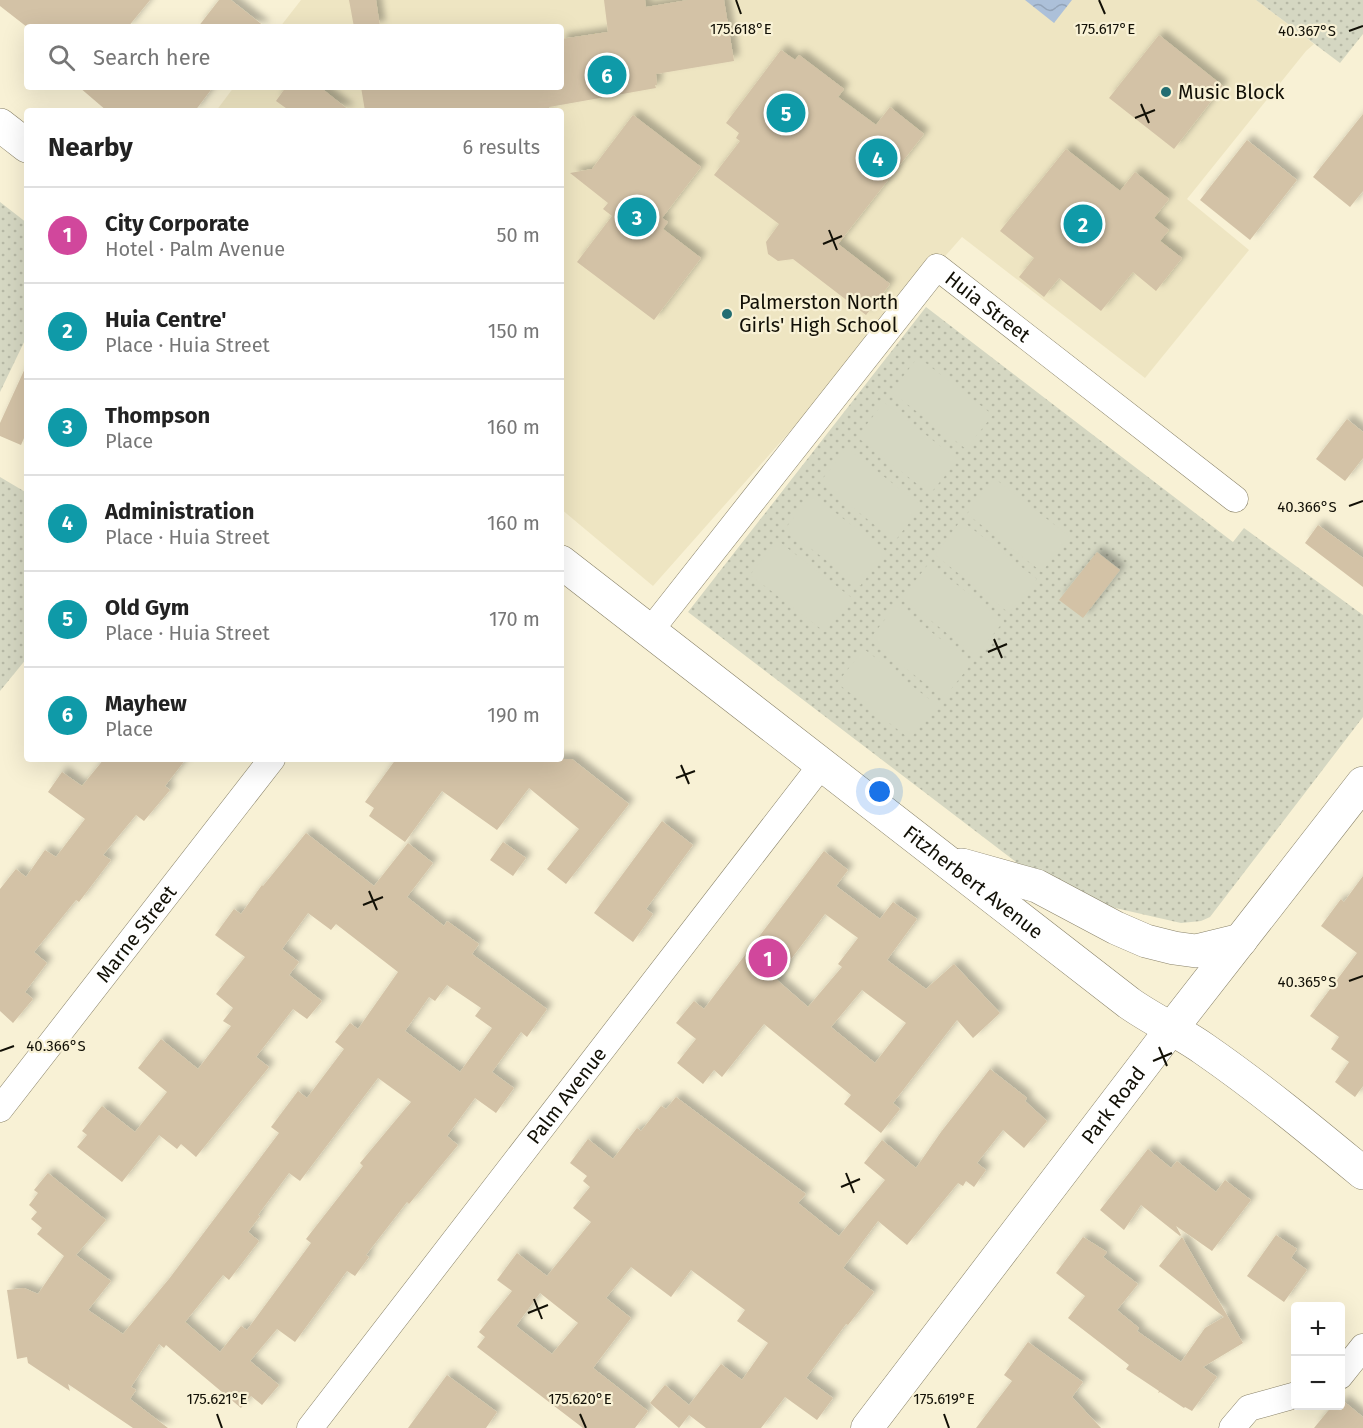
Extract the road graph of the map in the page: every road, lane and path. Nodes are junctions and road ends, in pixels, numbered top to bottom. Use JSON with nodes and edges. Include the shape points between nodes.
{"nodes":[{"id":1,"x":0,"y":125,"type":"edge"},
{"id":2,"x":24,"y":144,"type":"edge"},
{"id":3,"x":1235,"y":499,"type":"dead end"},
{"id":4,"x":564,"y":563,"type":"edge"},
{"id":5,"x":651,"y":631,"type":"junction"},
{"id":6,"x":270,"y":762,"type":"edge"},
{"id":7,"x":822,"y":764,"type":"junction"},
{"id":8,"x":1363,"y":783,"type":"edge"},
{"id":9,"x":947,"y":861,"type":"junction"},
{"id":10,"x":1242,"y":940,"type":"junction"},
{"id":11,"x":1172,"y":1028,"type":"junction"},
{"id":12,"x":0,"y":1109,"type":"edge"},
{"id":13,"x":1363,"y":1173,"type":"edge"},
{"id":14,"x":1363,"y":1347,"type":"edge"},
{"id":15,"x":1345,"y":1371,"type":"edge"},
{"id":16,"x":1291,"y":1396,"type":"edge"},
{"id":17,"x":310,"y":1428,"type":"edge"},
{"id":18,"x":867,"y":1428,"type":"edge"},
{"id":19,"x":1232,"y":1428,"type":"edge"}],
"edges":[{"from":1,"to":2,"type":"main road"},
{"from":3,"to":5,"type":"street","name":"Huia Street","via":[[937,267]]},
{"from":4,"to":5,"type":"main road","name":"Fitzherbert Avenue"},
{"from":5,"to":7,"type":"main road","name":"Fitzherbert Avenue"},
{"from":6,"to":12,"type":"street","name":"Marne Street"},
{"from":7,"to":9,"type":"main road","name":"Fitzherbert Avenue"},
{"from":7,"to":17,"type":"street","name":"Palm Avenue"},
{"from":8,"to":10,"type":"main road","name":"Park Road"},
{"from":9,"to":10,"type":"main road","via":[[1037,886],[1146,941],[1196,951]]},
{"from":9,"to":11,"type":"main road","name":"Fitzherbert Avenue","via":[[1129,1003]]},
{"from":10,"to":11,"type":"main road","name":"Park Road"},
{"from":11,"to":13,"type":"main road","name":"Fitzherbert Avenue","via":[[1317,1134]]},
{"from":11,"to":18,"type":"street","name":"Park Road"},
{"from":14,"to":15,"type":"street"},
{"from":16,"to":19,"type":"street","via":[[1249,1408]]}]}
